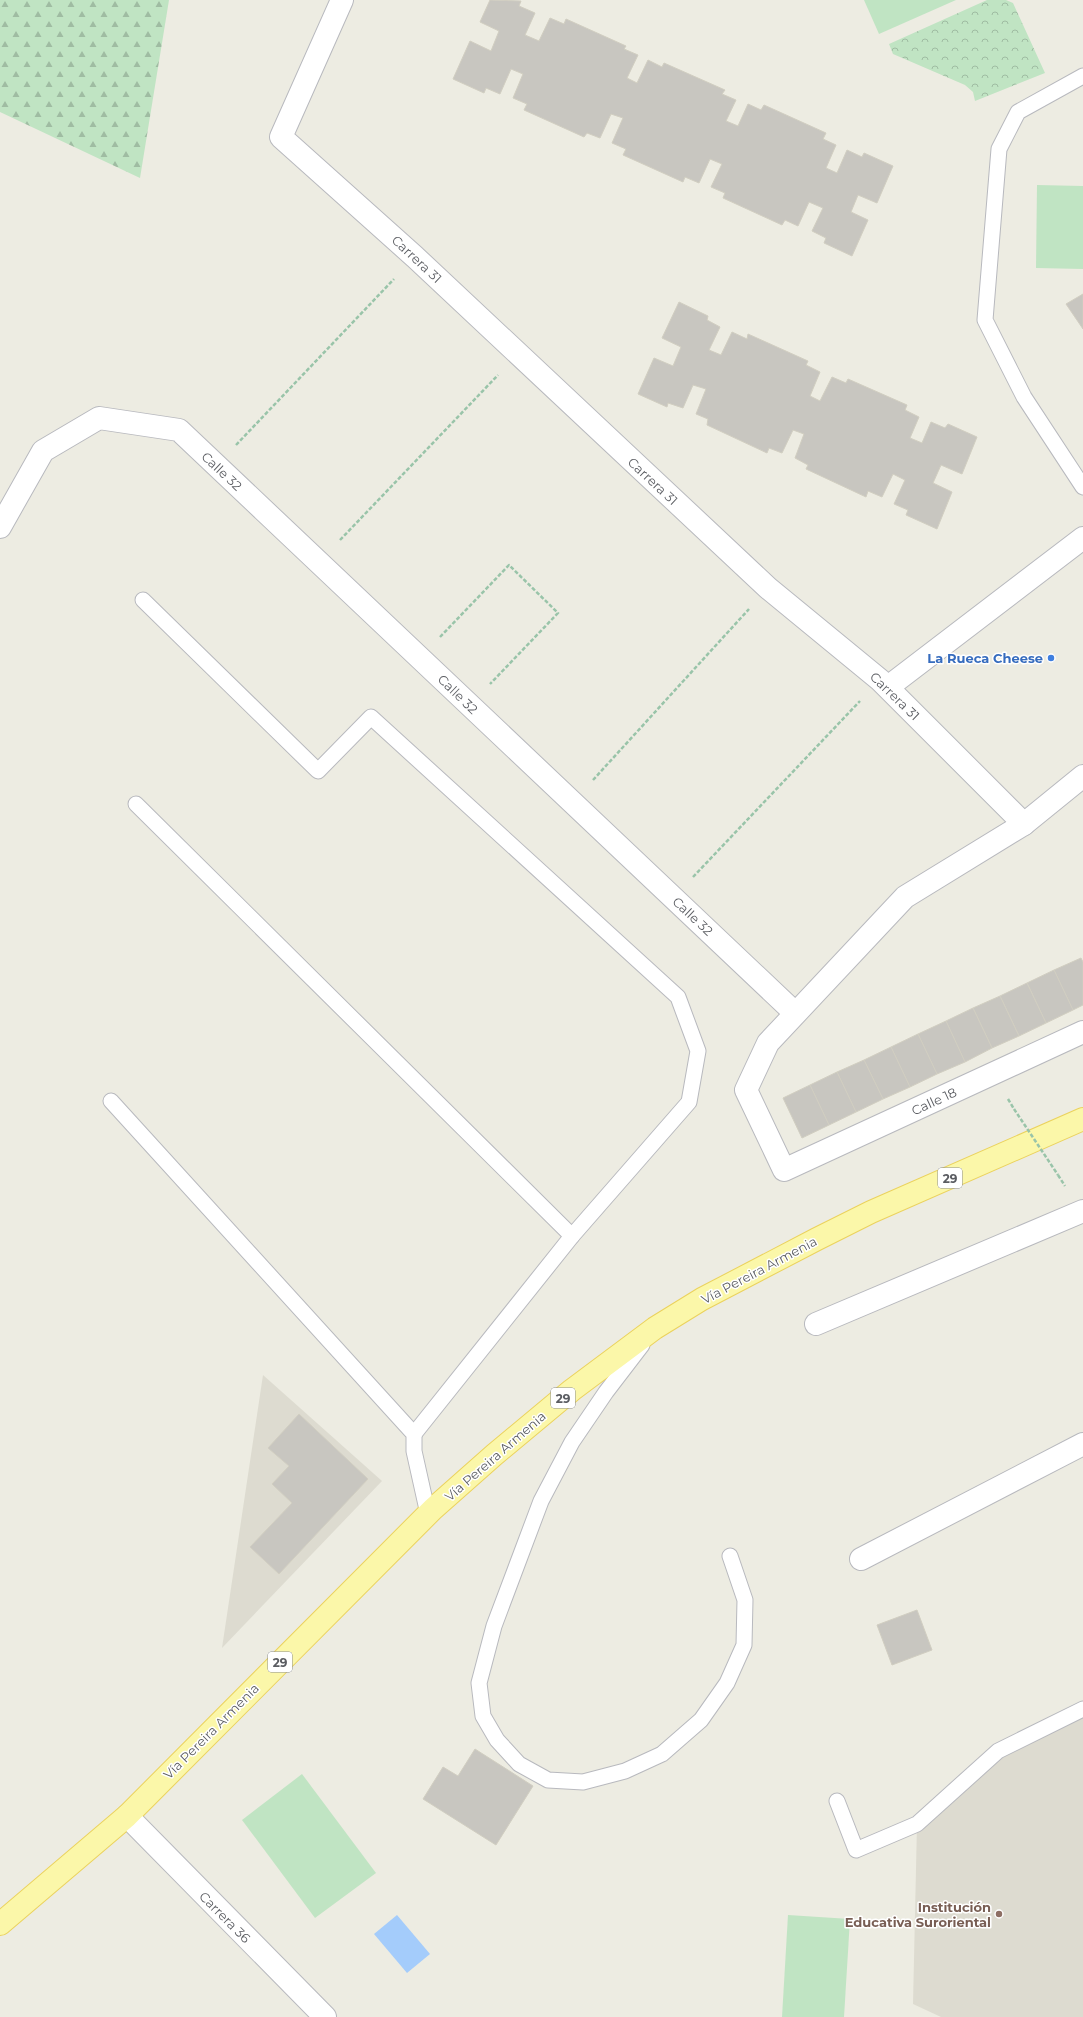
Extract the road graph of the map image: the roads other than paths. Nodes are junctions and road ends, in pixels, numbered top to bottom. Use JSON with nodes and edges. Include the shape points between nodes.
{"nodes":[{"id":1,"x":342,"y":0,"type":"edge"},
{"id":2,"x":1083,"y":76,"type":"edge"},
{"id":3,"x":1083,"y":487,"type":"edge"},
{"id":4,"x":0,"y":527,"type":"edge"},
{"id":5,"x":1083,"y":538,"type":"edge"},
{"id":6,"x":143,"y":600,"type":"dead end"},
{"id":7,"x":884,"y":683,"type":"junction"},
{"id":8,"x":1083,"y":776,"type":"edge"},
{"id":9,"x":136,"y":804,"type":"dead end"},
{"id":10,"x":1024,"y":824,"type":"junction"},
{"id":11,"x":795,"y":1013,"type":"junction"},
{"id":12,"x":1083,"y":1032,"type":"edge"},
{"id":13,"x":111,"y":1101,"type":"dead end"},
{"id":14,"x":1083,"y":1119,"type":"edge"},
{"id":15,"x":1083,"y":1212,"type":"edge"},
{"id":16,"x":572,"y":1236,"type":"junction"},
{"id":17,"x":816,"y":1324,"type":"dead end"},
{"id":18,"x":655,"y":1328,"type":"junction"},
{"id":19,"x":414,"y":1434,"type":"junction"},
{"id":20,"x":1083,"y":1444,"type":"edge"},
{"id":21,"x":428,"y":1514,"type":"junction"},
{"id":22,"x":730,"y":1556,"type":"dead end"},
{"id":23,"x":861,"y":1559,"type":"dead end"},
{"id":24,"x":1083,"y":1709,"type":"edge"},
{"id":25,"x":838,"y":1801,"type":"dead end"},
{"id":26,"x":127,"y":1816,"type":"junction"},
{"id":27,"x":0,"y":1924,"type":"edge"},
{"id":28,"x":325,"y":2017,"type":"edge"}],
"edges":[{"from":1,"to":7,"type":"street","name":"Carrera 31","via":[[281,138],[415,257],[768,588]]},
{"from":2,"to":3,"type":"lane","via":[[1018,112],[998,149],[985,320],[1024,397]]},
{"from":4,"to":11,"type":"street","name":"Calle 32","via":[[43,451],[99,418],[179,430]]},
{"from":5,"to":7,"type":"street"},
{"from":6,"to":16,"type":"lane","via":[[318,771],[371,716],[678,997],[698,1051],[689,1102]]},
{"from":7,"to":10,"type":"street","name":"Carrera 31"},
{"from":8,"to":10,"type":"street"},
{"from":9,"to":16,"type":"lane"},
{"from":10,"to":11,"type":"street","via":[[905,897]]},
{"from":11,"to":12,"type":"street","name":"Calle 18","via":[[768,1043],[746,1090],[784,1170]]},
{"from":13,"to":19,"type":"lane"},
{"from":14,"to":18,"type":"main road","name":"Vía Pereira Armenia","number":"29","via":[[871,1212],[702,1299]]},
{"from":15,"to":17,"type":"street"},
{"from":16,"to":19,"type":"lane"},
{"from":18,"to":21,"type":"main road","name":"Vía Pereira Armenia","number":"29","via":[[572,1390]]},
{"from":18,"to":22,"type":"lane","via":[[572,1442],[541,1501],[494,1626],[479,1683],[483,1716],[497,1740],[519,1764],[548,1780],[583,1782],[625,1771],[662,1754],[701,1720],[727,1682],[744,1645],[745,1600]]},
{"from":19,"to":21,"type":"lane","via":[[414,1451]]},
{"from":20,"to":23,"type":"street"},
{"from":21,"to":26,"type":"main road","name":"Vía Pereira Armenia","number":"29"},
{"from":24,"to":25,"type":"lane","via":[[998,1751],[917,1824],[856,1850]]},
{"from":26,"to":27,"type":"main road","name":"Vía Pereira Armenia","number":"29"},
{"from":26,"to":28,"type":"street","name":"Carrera 36"}]}
